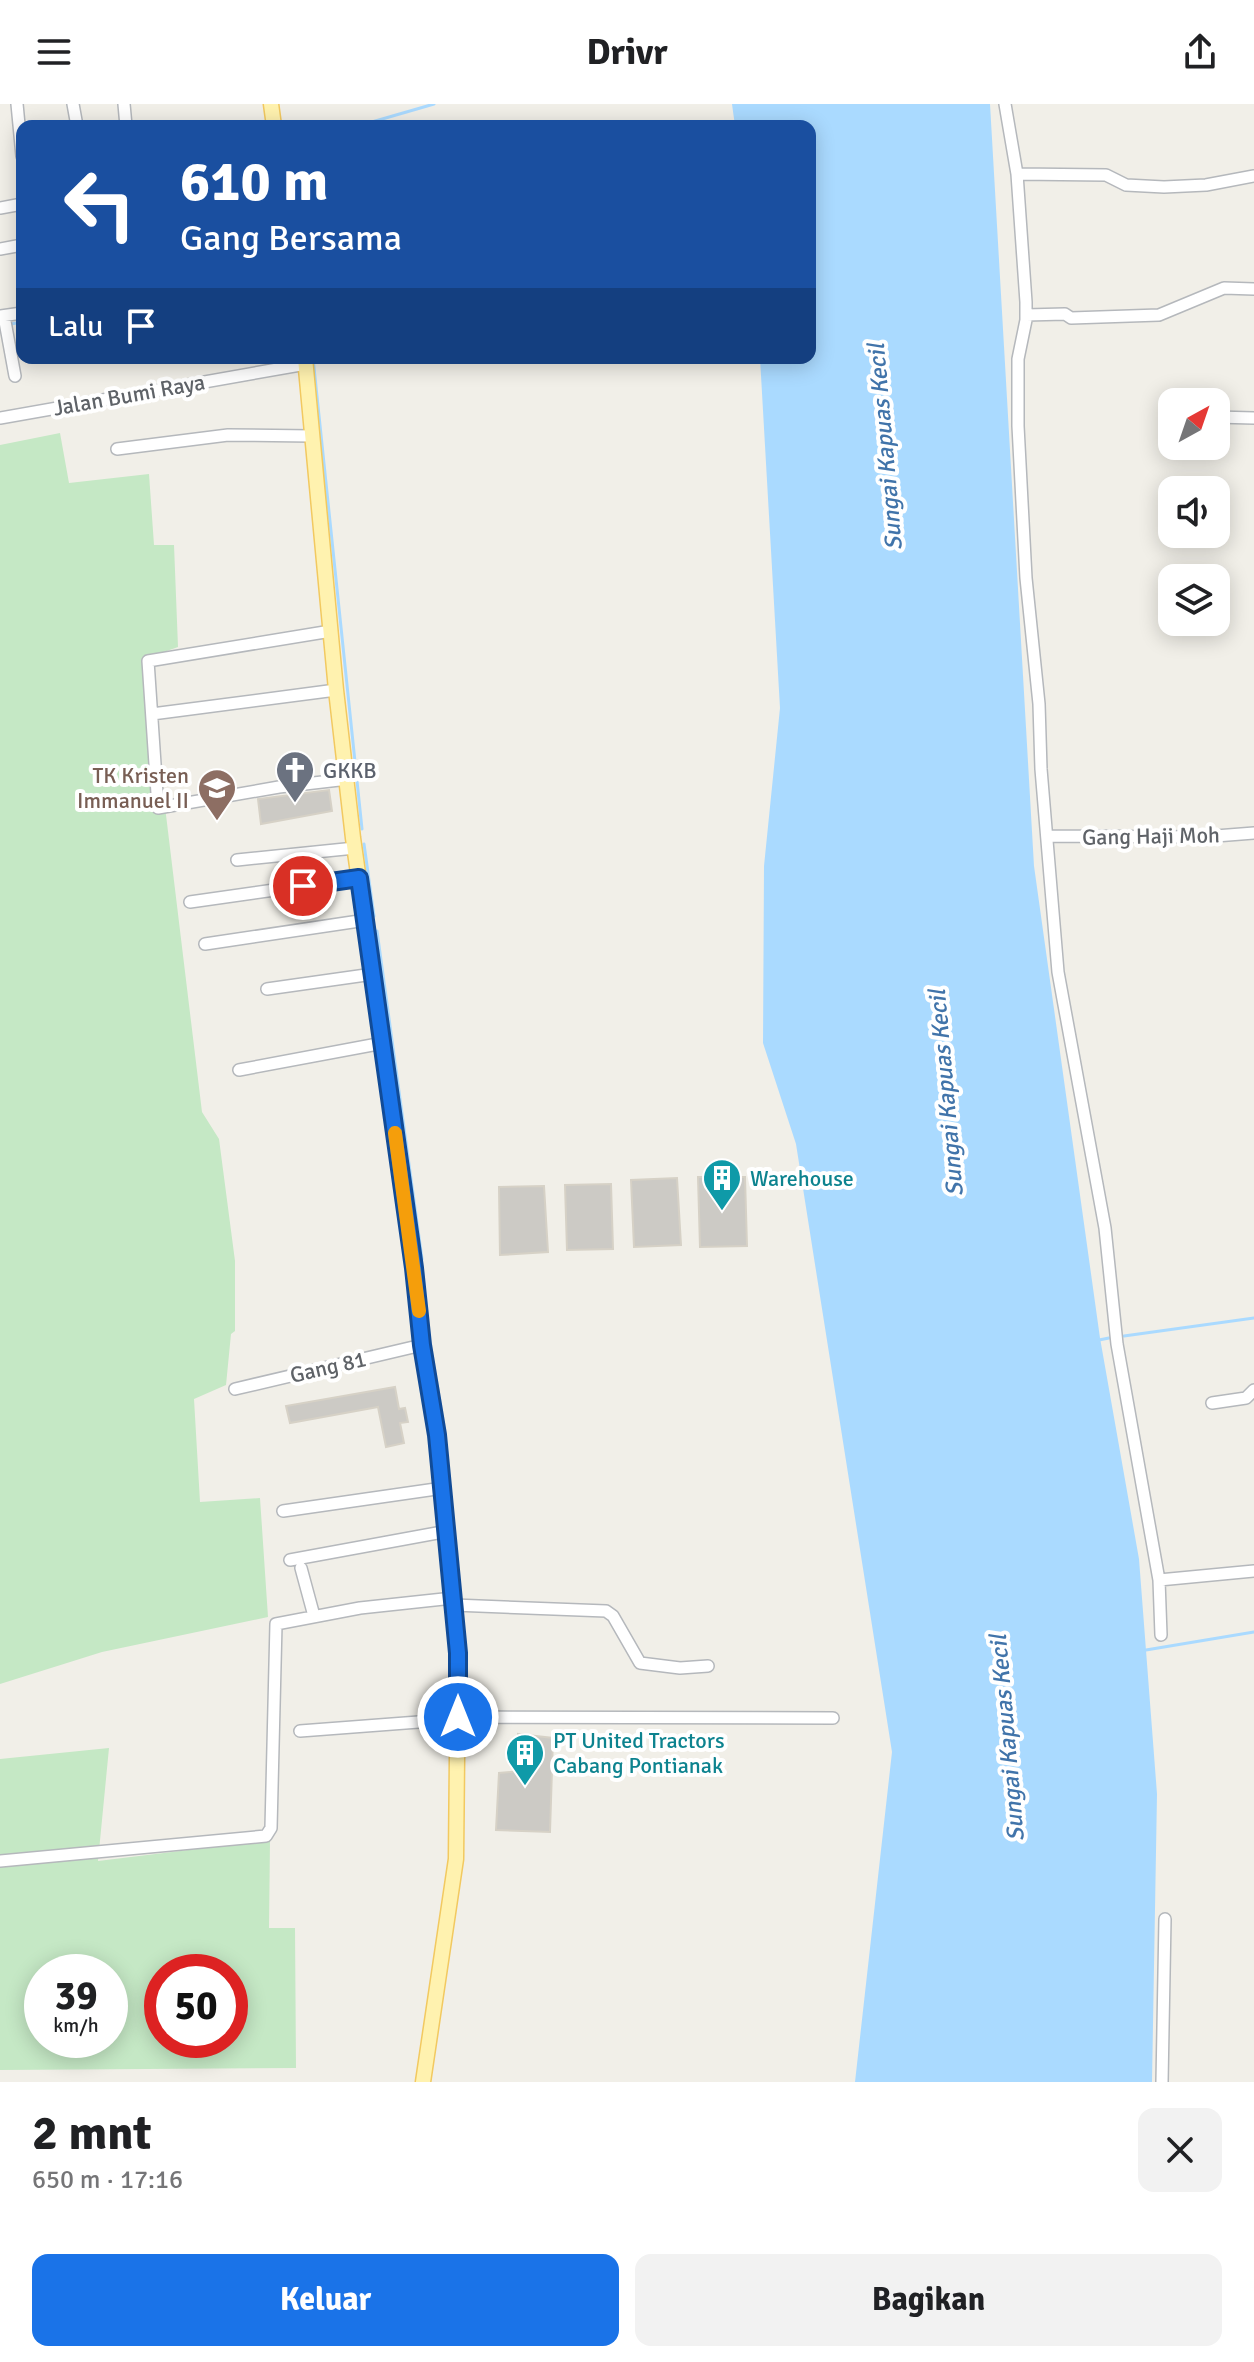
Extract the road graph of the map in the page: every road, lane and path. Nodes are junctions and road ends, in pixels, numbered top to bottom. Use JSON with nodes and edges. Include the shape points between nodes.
{"nodes":[{"id":1,"x":1005,"y":104,"type":"edge"},
{"id":2,"x":1017,"y":174,"type":"junction"},
{"id":3,"x":1254,"y":176,"type":"edge"},
{"id":4,"x":1254,"y":289,"type":"edge"},
{"id":5,"x":1026,"y":315,"type":"junction"},
{"id":6,"x":4,"y":320,"type":"edge"},
{"id":7,"x":289,"y":364,"type":"edge"},
{"id":8,"x":305,"y":364,"type":"edge"},
{"id":9,"x":15,"y":376,"type":"dead end"},
{"id":10,"x":1230,"y":417,"type":"edge"},
{"id":11,"x":0,"y":418,"type":"edge"},
{"id":12,"x":1254,"y":418,"type":"edge"},
{"id":13,"x":312,"y":436,"type":"junction"},
{"id":14,"x":117,"y":449,"type":"dead end"},
{"id":15,"x":331,"y":631,"type":"junction"},
{"id":16,"x":336,"y":690,"type":"junction"},
{"id":17,"x":152,"y":714,"type":"junction"},
{"id":18,"x":348,"y":779,"type":"junction"},
{"id":19,"x":1254,"y":833,"type":"edge"},
{"id":20,"x":1048,"y":836,"type":"junction"},
{"id":21,"x":355,"y":848,"type":"junction"},
{"id":22,"x":237,"y":860,"type":"dead end"},
{"id":23,"x":359,"y":878,"type":"junction"},
{"id":24,"x":190,"y":902,"type":"dead end"},
{"id":25,"x":366,"y":920,"type":"junction"},
{"id":26,"x":205,"y":944,"type":"dead end"},
{"id":27,"x":373,"y":974,"type":"junction"},
{"id":28,"x":267,"y":989,"type":"dead end"},
{"id":29,"x":383,"y":1043,"type":"junction"},
{"id":30,"x":239,"y":1070,"type":"dead end"},
{"id":31,"x":422,"y":1345,"type":"junction"},
{"id":32,"x":235,"y":1389,"type":"dead end"},
{"id":33,"x":1254,"y":1390,"type":"edge"},
{"id":34,"x":1212,"y":1403,"type":"dead end"},
{"id":35,"x":443,"y":1488,"type":"junction"},
{"id":36,"x":283,"y":1511,"type":"dead end"},
{"id":37,"x":448,"y":1531,"type":"junction"},
{"id":38,"x":290,"y":1560,"type":"dead end"},
{"id":39,"x":301,"y":1568,"type":"dead end"},
{"id":40,"x":1254,"y":1571,"type":"edge"},
{"id":41,"x":1159,"y":1580,"type":"junction"},
{"id":42,"x":454,"y":1602,"type":"junction"},
{"id":43,"x":314,"y":1616,"type":"junction"},
{"id":44,"x":1161,"y":1635,"type":"dead end"},
{"id":45,"x":708,"y":1666,"type":"dead end"},
{"id":46,"x":458,"y":1718,"type":"junction"},
{"id":47,"x":833,"y":1718,"type":"dead end"},
{"id":48,"x":300,"y":1731,"type":"dead end"},
{"id":49,"x":0,"y":1861,"type":"edge"},
{"id":50,"x":1165,"y":1919,"type":"dead end"},
{"id":51,"x":423,"y":2082,"type":"edge"},
{"id":52,"x":1162,"y":2082,"type":"edge"}],
"edges":[{"from":1,"to":2,"type":"street"},
{"from":2,"to":3,"type":"street","via":[[1106,175],[1126,185],[1164,187]]},
{"from":2,"to":5,"type":"street"},
{"from":4,"to":5,"type":"street","via":[[1224,288],[1159,315]]},
{"from":5,"to":20,"type":"street","via":[[1018,359],[1018,426]]},
{"from":6,"to":9,"type":"street"},
{"from":7,"to":11,"type":"street","name":"Jalan Bumi Raya"},
{"from":8,"to":13,"type":"main road"},
{"from":10,"to":12,"type":"street"},
{"from":13,"to":14,"type":"street","via":[[236,435]]},
{"from":13,"to":15,"type":"main road"},
{"from":15,"to":16,"type":"main road"},
{"from":15,"to":17,"type":"street","via":[[148,661]]},
{"from":16,"to":17,"type":"street"},
{"from":16,"to":18,"type":"main road"},
{"from":17,"to":18,"type":"street","via":[[158,808]]},
{"from":18,"to":21,"type":"main road"},
{"from":19,"to":20,"type":"street","name":"Gang Haji Moh"},
{"from":20,"to":41,"type":"street","via":[[1062,1003],[1105,1228],[1117,1344]]},
{"from":21,"to":22,"type":"street"},
{"from":21,"to":23,"type":"main road"},
{"from":23,"to":24,"type":"street"},
{"from":23,"to":25,"type":"main road"},
{"from":25,"to":26,"type":"street"},
{"from":25,"to":27,"type":"main road"},
{"from":27,"to":28,"type":"street"},
{"from":27,"to":29,"type":"main road"},
{"from":29,"to":30,"type":"street"},
{"from":29,"to":31,"type":"main road"},
{"from":31,"to":32,"type":"street","name":"Gang 81"},
{"from":31,"to":35,"type":"main road"},
{"from":33,"to":34,"type":"street","via":[[1246,1398]]},
{"from":35,"to":36,"type":"street"},
{"from":35,"to":37,"type":"main road"},
{"from":37,"to":38,"type":"street"},
{"from":37,"to":42,"type":"main road"},
{"from":39,"to":43,"type":"street"},
{"from":40,"to":41,"type":"street"},
{"from":41,"to":44,"type":"street"},
{"from":42,"to":43,"type":"street"},
{"from":42,"to":45,"type":"street","via":[[606,1611],[640,1663]]},
{"from":42,"to":46,"type":"main road"},
{"from":43,"to":49,"type":"street","via":[[276,1624],[270,1834]]},
{"from":46,"to":47,"type":"street"},
{"from":46,"to":48,"type":"street"},
{"from":46,"to":51,"type":"main road","via":[[456,1859]]},
{"from":50,"to":52,"type":"street"}]}
